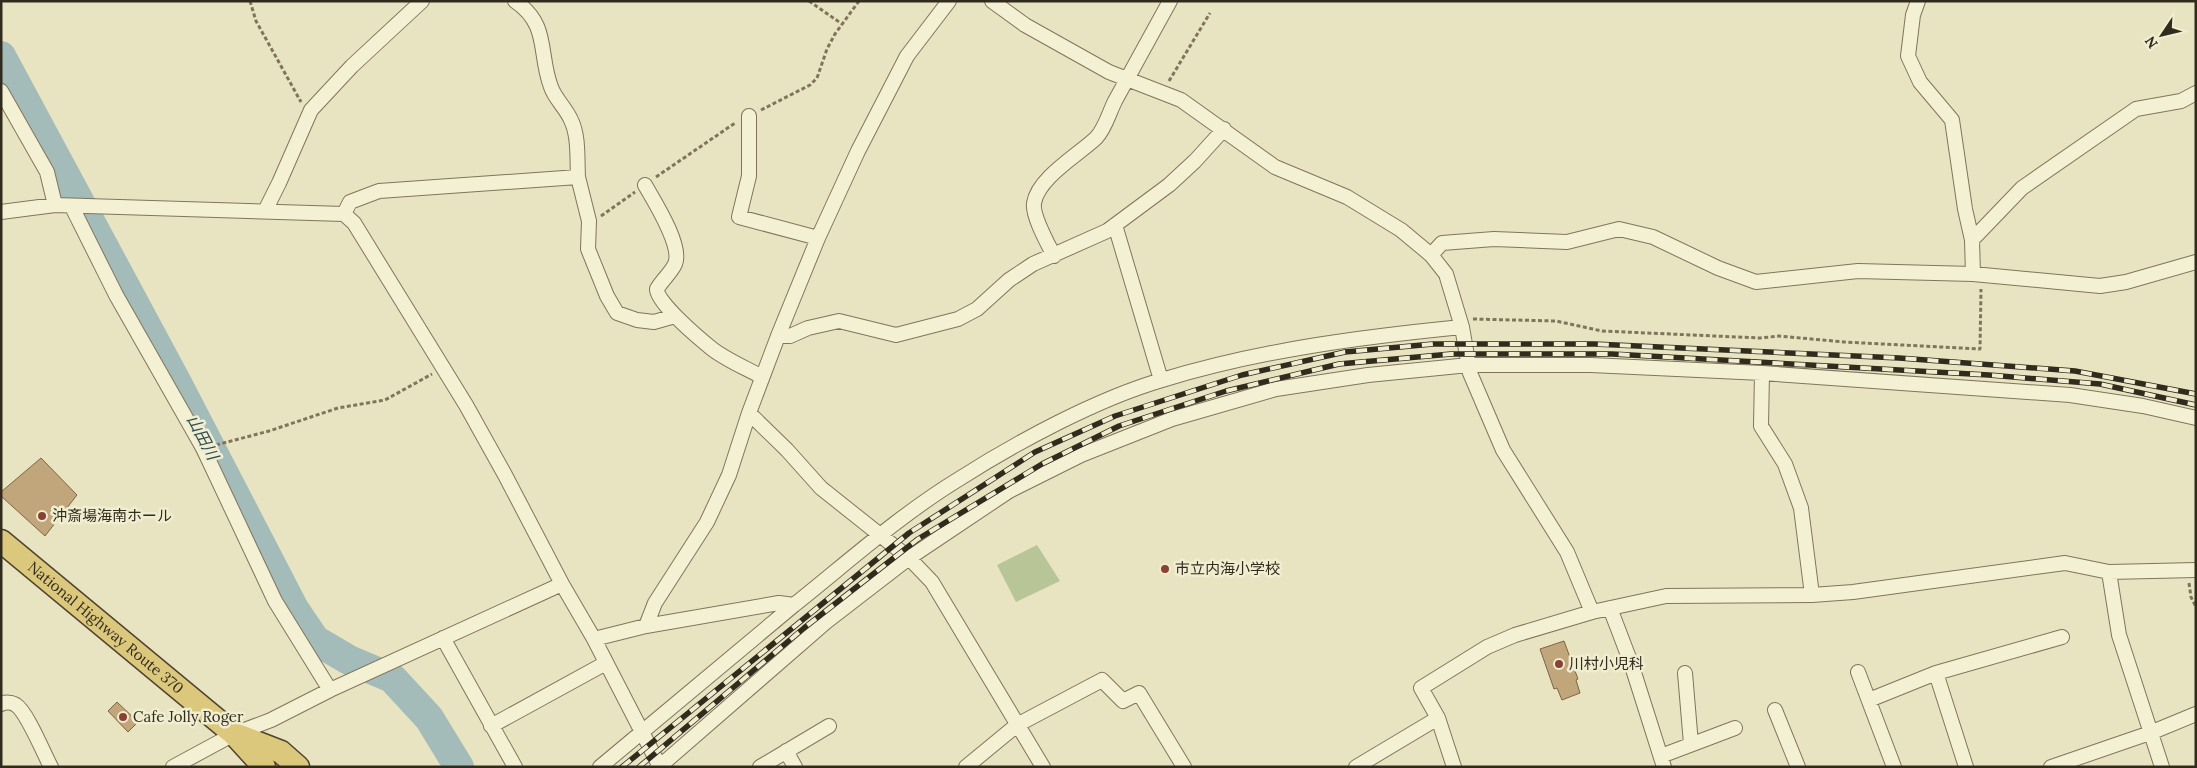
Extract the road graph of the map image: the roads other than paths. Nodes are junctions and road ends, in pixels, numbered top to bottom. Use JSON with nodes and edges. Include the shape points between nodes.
{"nodes":[{"id":1,"x":422,"y":1,"type":"edge"},
{"id":2,"x":515,"y":1,"type":"edge"},
{"id":3,"x":949,"y":1,"type":"edge"},
{"id":4,"x":992,"y":1,"type":"edge"},
{"id":5,"x":1170,"y":1,"type":"edge"},
{"id":6,"x":1918,"y":1,"type":"edge"},
{"id":7,"x":1127,"y":79,"type":"junction"},
{"id":8,"x":1,"y":91,"type":"edge"},
{"id":9,"x":2196,"y":93,"type":"edge"},
{"id":10,"x":749,"y":116,"type":"dead end"},
{"id":11,"x":1224,"y":129,"type":"junction"},
{"id":12,"x":578,"y":177,"type":"junction"},
{"id":13,"x":645,"y":185,"type":"dead end"},
{"id":14,"x":55,"y":205,"type":"junction"},
{"id":15,"x":75,"y":207,"type":"junction"},
{"id":16,"x":265,"y":211,"type":"junction"},
{"id":17,"x":1,"y":212,"type":"edge"},
{"id":18,"x":344,"y":214,"type":"junction"},
{"id":19,"x":1115,"y":225,"type":"junction"},
{"id":20,"x":818,"y":238,"type":"junction"},
{"id":21,"x":1972,"y":240,"type":"junction"},
{"id":22,"x":1431,"y":255,"type":"junction"},
{"id":23,"x":1054,"y":256,"type":"junction"},
{"id":24,"x":2196,"y":262,"type":"edge"},
{"id":25,"x":1978,"y":274,"type":"junction"},
{"id":26,"x":675,"y":316,"type":"junction"},
{"id":27,"x":1461,"y":323,"type":"junction"},
{"id":28,"x":778,"y":336,"type":"junction"},
{"id":29,"x":1469,"y":365,"type":"junction"},
{"id":30,"x":1762,"y":373,"type":"junction"},
{"id":31,"x":762,"y":378,"type":"junction"},
{"id":32,"x":1160,"y":380,"type":"junction"},
{"id":33,"x":749,"y":413,"type":"junction"},
{"id":34,"x":2196,"y":418,"type":"edge"},
{"id":35,"x":880,"y":536,"type":"junction"},
{"id":36,"x":1,"y":541,"type":"edge"},
{"id":37,"x":909,"y":558,"type":"junction"},
{"id":38,"x":2192,"y":570,"type":"edge"},
{"id":39,"x":2109,"y":572,"type":"junction"},
{"id":40,"x":562,"y":584,"type":"junction"},
{"id":41,"x":1812,"y":595,"type":"junction"},
{"id":42,"x":794,"y":605,"type":"junction"},
{"id":43,"x":1610,"y":608,"type":"junction"},
{"id":44,"x":1592,"y":612,"type":"junction"},
{"id":45,"x":646,"y":626,"type":"junction"},
{"id":46,"x":2062,"y":637,"type":"dead end"},
{"id":47,"x":443,"y":638,"type":"junction"},
{"id":48,"x":594,"y":639,"type":"junction"},
{"id":49,"x":606,"y":663,"type":"junction"},
{"id":50,"x":1858,"y":672,"type":"dead end"},
{"id":51,"x":1685,"y":673,"type":"dead end"},
{"id":52,"x":1936,"y":673,"type":"junction"},
{"id":53,"x":330,"y":690,"type":"junction"},
{"id":54,"x":1869,"y":700,"type":"junction"},
{"id":55,"x":1,"y":704,"type":"edge"},
{"id":56,"x":1776,"y":710,"type":"dead end"},
{"id":57,"x":2196,"y":714,"type":"edge"},
{"id":58,"x":1438,"y":718,"type":"junction"},
{"id":59,"x":1018,"y":725,"type":"junction"},
{"id":60,"x":492,"y":726,"type":"junction"},
{"id":61,"x":829,"y":726,"type":"dead end"},
{"id":62,"x":1735,"y":728,"type":"dead end"},
{"id":63,"x":2150,"y":733,"type":"junction"},
{"id":64,"x":234,"y":734,"type":"junction"},
{"id":65,"x":641,"y":734,"type":"junction"},
{"id":66,"x":1691,"y":744,"type":"junction"},
{"id":67,"x":786,"y":751,"type":"junction"},
{"id":68,"x":1663,"y":761,"type":"edge"},
{"id":69,"x":658,"y":766,"type":"edge"},
{"id":70,"x":51,"y":767,"type":"edge"},
{"id":71,"x":173,"y":767,"type":"edge"},
{"id":72,"x":264,"y":767,"type":"edge"},
{"id":73,"x":298,"y":767,"type":"edge"},
{"id":74,"x":515,"y":767,"type":"edge"},
{"id":75,"x":600,"y":767,"type":"edge"},
{"id":76,"x":760,"y":767,"type":"edge"},
{"id":77,"x":796,"y":767,"type":"edge"},
{"id":78,"x":966,"y":767,"type":"edge"},
{"id":79,"x":1043,"y":767,"type":"edge"},
{"id":80,"x":1184,"y":767,"type":"edge"},
{"id":81,"x":1356,"y":767,"type":"edge"},
{"id":82,"x":1454,"y":767,"type":"edge"},
{"id":83,"x":1798,"y":767,"type":"edge"},
{"id":84,"x":1894,"y":767,"type":"edge"},
{"id":85,"x":1966,"y":767,"type":"edge"},
{"id":86,"x":2051,"y":767,"type":"edge"},
{"id":87,"x":2162,"y":767,"type":"edge"}],
"edges":[{"from":1,"to":16,"type":"street","via":[[352,66],[311,110]]},
{"from":2,"to":12,"type":"street","via":[[528,10],[536,22],[551,88],[571,120]]},
{"from":3,"to":20,"type":"street","via":[[907,56]]},
{"from":4,"to":7,"type":"street","via":[[1025,24]]},
{"from":5,"to":7,"type":"street"},
{"from":6,"to":21,"type":"street","via":[[1908,56],[1920,82],[1952,120]]},
{"from":7,"to":11,"type":"street","via":[[1181,100]]},
{"from":7,"to":23,"type":"street","via":[[1096,138],[1050,178],[1035,198],[1036,217]]},
{"from":8,"to":14,"type":"street","via":[[47,172]]},
{"from":9,"to":21,"type":"street","via":[[2181,100],[2136,109],[2022,188]]},
{"from":10,"to":20,"type":"street","via":[[750,176],[739,217]]},
{"from":11,"to":19,"type":"street","via":[[1169,185]]},
{"from":11,"to":22,"type":"street","via":[[1275,167],[1347,197],[1401,230]]},
{"from":12,"to":18,"type":"street","via":[[379,191],[350,202]]},
{"from":12,"to":26,"type":"street","via":[[589,221],[588,249],[606,296],[617,313],[654,322]]},
{"from":13,"to":26,"type":"street","via":[[677,251],[675,264],[656,293]]},
{"from":14,"to":15,"type":"street"},
{"from":14,"to":17,"type":"street"},
{"from":15,"to":16,"type":"street"},
{"from":15,"to":53,"type":"street","via":[[116,295],[203,448],[275,601]]},
{"from":16,"to":18,"type":"street"},
{"from":18,"to":40,"type":"street","via":[[354,223],[443,368],[505,475]]},
{"from":19,"to":23,"type":"street"},
{"from":19,"to":32,"type":"street"},
{"from":20,"to":28,"type":"street"},
{"from":21,"to":25,"type":"street"},
{"from":22,"to":25,"type":"street","via":[[1442,243],[1494,239],[1567,242],[1619,229],[1653,237],[1756,282],[1858,271]]},
{"from":22,"to":27,"type":"street","via":[[1446,274]]},
{"from":23,"to":28,"type":"street","via":[[1033,264],[1009,280],[977,309],[958,319],[896,335],[839,321],[790,336]]},
{"from":24,"to":25,"type":"street","via":[[2100,286]]},
{"from":26,"to":31,"type":"street","via":[[712,349]]},
{"from":27,"to":29,"type":"street"},
{"from":27,"to":32,"type":"street","via":[[1281,351]]},
{"from":28,"to":31,"type":"street"},
{"from":29,"to":30,"type":"street","via":[[1591,365]]},
{"from":29,"to":37,"type":"street","via":[[1368,375],[1276,389],[1172,419],[1082,455],[1009,492]]},
{"from":29,"to":44,"type":"street","via":[[1503,450],[1567,552]]},
{"from":30,"to":34,"type":"street","via":[[2070,395]]},
{"from":30,"to":41,"type":"street","via":[[1761,426],[1785,464],[1801,508]]},
{"from":31,"to":33,"type":"street"},
{"from":32,"to":35,"type":"street","via":[[1104,402],[1019,444],[959,479]]},
{"from":33,"to":35,"type":"street","via":[[822,488]]},
{"from":33,"to":45,"type":"street","via":[[729,476],[707,522],[655,603]]},
{"from":35,"to":37,"type":"street"},
{"from":35,"to":42,"type":"street"},
{"from":36,"to":64,"type":"highway","name":"National Highway Route 370"},
{"from":37,"to":59,"type":"street","via":[[932,582]]},
{"from":37,"to":69,"type":"street","via":[[826,622]]},
{"from":38,"to":39,"type":"street"},
{"from":39,"to":41,"type":"street","via":[[2065,563],[1944,581]]},
{"from":39,"to":63,"type":"street","via":[[2119,635]]},
{"from":40,"to":47,"type":"street"},
{"from":40,"to":48,"type":"street"},
{"from":41,"to":43,"type":"street","via":[[1666,596]]},
{"from":42,"to":45,"type":"street","via":[[779,603]]},
{"from":42,"to":65,"type":"street"},
{"from":43,"to":44,"type":"street"},
{"from":43,"to":68,"type":"street"},
{"from":44,"to":58,"type":"street","via":[[1515,635],[1487,647],[1421,688]]},
{"from":45,"to":48,"type":"street"},
{"from":46,"to":52,"type":"street"},
{"from":47,"to":53,"type":"street"},
{"from":47,"to":60,"type":"street"},
{"from":48,"to":49,"type":"street"},
{"from":49,"to":60,"type":"street"},
{"from":49,"to":65,"type":"street"},
{"from":50,"to":54,"type":"street"},
{"from":51,"to":66,"type":"street"},
{"from":52,"to":54,"type":"street"},
{"from":52,"to":85,"type":"street"},
{"from":53,"to":64,"type":"street","via":[[271,720]]},
{"from":54,"to":84,"type":"street"},
{"from":55,"to":70,"type":"street","via":[[16,705],[25,715]]},
{"from":56,"to":83,"type":"street"},
{"from":57,"to":63,"type":"street"},
{"from":58,"to":81,"type":"street"},
{"from":58,"to":82,"type":"street"},
{"from":59,"to":78,"type":"street"},
{"from":59,"to":79,"type":"street"},
{"from":59,"to":80,"type":"street","via":[[1102,680],[1123,701],[1139,693]]},
{"from":60,"to":74,"type":"street"},
{"from":61,"to":67,"type":"street"},
{"from":62,"to":66,"type":"street"},
{"from":63,"to":86,"type":"street"},
{"from":63,"to":87,"type":"street"},
{"from":64,"to":71,"type":"street"},
{"from":64,"to":72,"type":"highway","name":"National Highway Route 370"},
{"from":64,"to":73,"type":"highway","name":"National Highway Route 370","via":[[281,752]]},
{"from":65,"to":69,"type":"street"},
{"from":65,"to":75,"type":"street"},
{"from":66,"to":68,"type":"street"},
{"from":67,"to":76,"type":"street"},
{"from":67,"to":77,"type":"street"}]}
